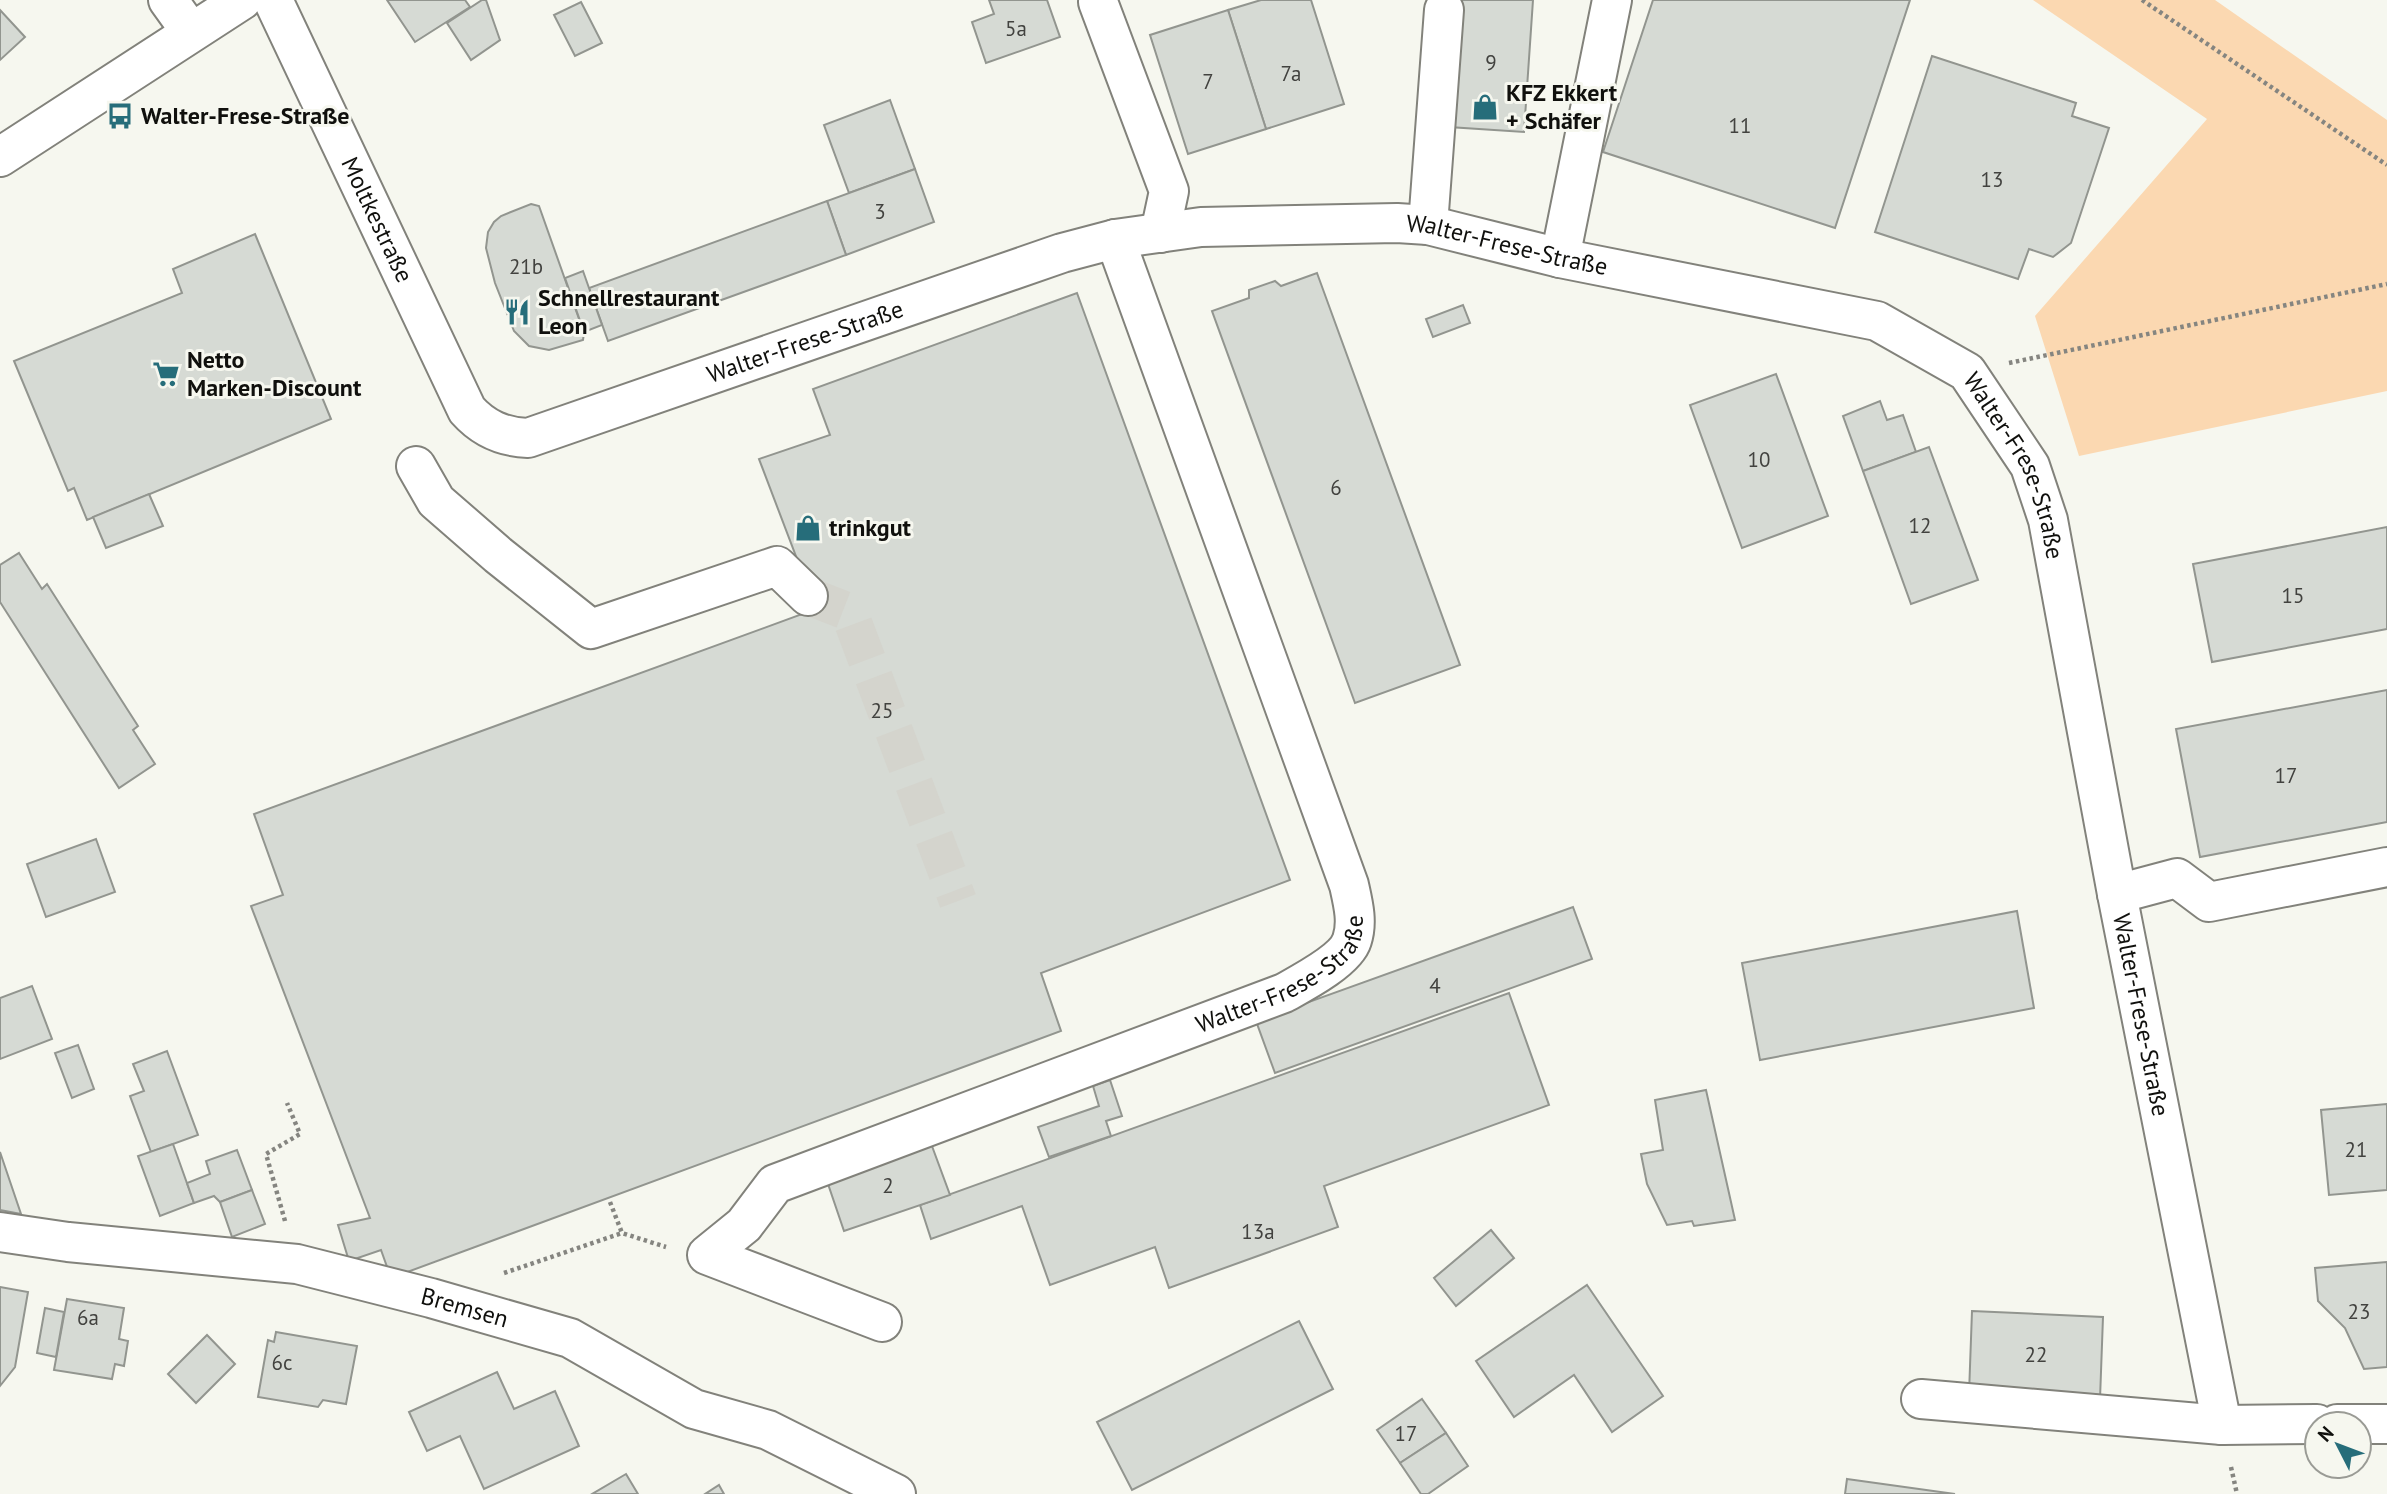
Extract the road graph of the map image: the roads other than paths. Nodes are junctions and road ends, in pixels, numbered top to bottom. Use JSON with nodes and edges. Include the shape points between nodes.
{"nodes":[{"id":1,"x":168,"y":0,"type":"edge"},
{"id":2,"x":242,"y":0,"type":"edge"},
{"id":3,"x":273,"y":0,"type":"edge"},
{"id":4,"x":1612,"y":0,"type":"edge"},
{"id":5,"x":1098,"y":2,"type":"dead end"},
{"id":6,"x":1444,"y":9,"type":"dead end"},
{"id":7,"x":191,"y":32,"type":"junction"},
{"id":8,"x":0,"y":157,"type":"edge"},
{"id":9,"x":1428,"y":225,"type":"junction"},
{"id":10,"x":1160,"y":233,"type":"junction"},
{"id":11,"x":1115,"y":239,"type":"junction"},
{"id":12,"x":1560,"y":258,"type":"junction"},
{"id":13,"x":493,"y":431,"type":"joint"},
{"id":14,"x":416,"y":466,"type":"dead end"},
{"id":15,"x":808,"y":596,"type":"tunnel mouth"},
{"id":16,"x":2387,"y":867,"type":"edge"},
{"id":17,"x":2117,"y":894,"type":"junction"},
{"id":18,"x":0,"y":1232,"type":"edge"},
{"id":19,"x":882,"y":1322,"type":"dead end"},
{"id":20,"x":1921,"y":1399,"type":"dead end"},
{"id":21,"x":2303,"y":1424,"type":"edge"},
{"id":22,"x":2222,"y":1425,"type":"junction"},
{"id":23,"x":895,"y":1494,"type":"edge"}],
"edges":[{"from":1,"to":7,"type":"street"},
{"from":2,"to":7,"type":"street"},
{"from":3,"to":13,"type":"street","name":"Moltkestraße","via":[[467,410]]},
{"from":4,"to":12,"type":"street"},
{"from":5,"to":10,"type":"street","via":[[1169,191]]},
{"from":6,"to":9,"type":"street"},
{"from":7,"to":8,"type":"street"},
{"from":9,"to":10,"type":"street","name":"Walter-Frese-Straße","via":[[1201,227]]},
{"from":9,"to":12,"type":"street","name":"Walter-Frese-Straße"},
{"from":10,"to":11,"type":"street","name":"Walter-Frese-Straße"},
{"from":11,"to":13,"type":"street","name":"Walter-Frese-Straße","via":[[1062,253],[528,438]]},
{"from":11,"to":19,"type":"street","name":"Walter-Frese-Straße","via":[[1346,874],[1355,917],[1352,943],[1322,971],[1284,993],[775,1184],[744,1225],[707,1255]]},
{"from":12,"to":17,"type":"street","name":"Walter-Frese-Straße","via":[[1877,321],[1967,372],[2030,466],[2048,520]]},
{"from":14,"to":15,"type":"street","via":[[436,501],[591,629],[777,566]]},
{"from":16,"to":17,"type":"street","via":[[2209,902],[2177,878]]},
{"from":17,"to":22,"type":"street","name":"Walter-Frese-Straße"},
{"from":18,"to":23,"type":"street","name":"Bremsen","via":[[297,1265],[569,1338],[694,1409],[768,1430]]},
{"from":20,"to":22,"type":"street"},
{"from":21,"to":22,"type":"street"}]}
